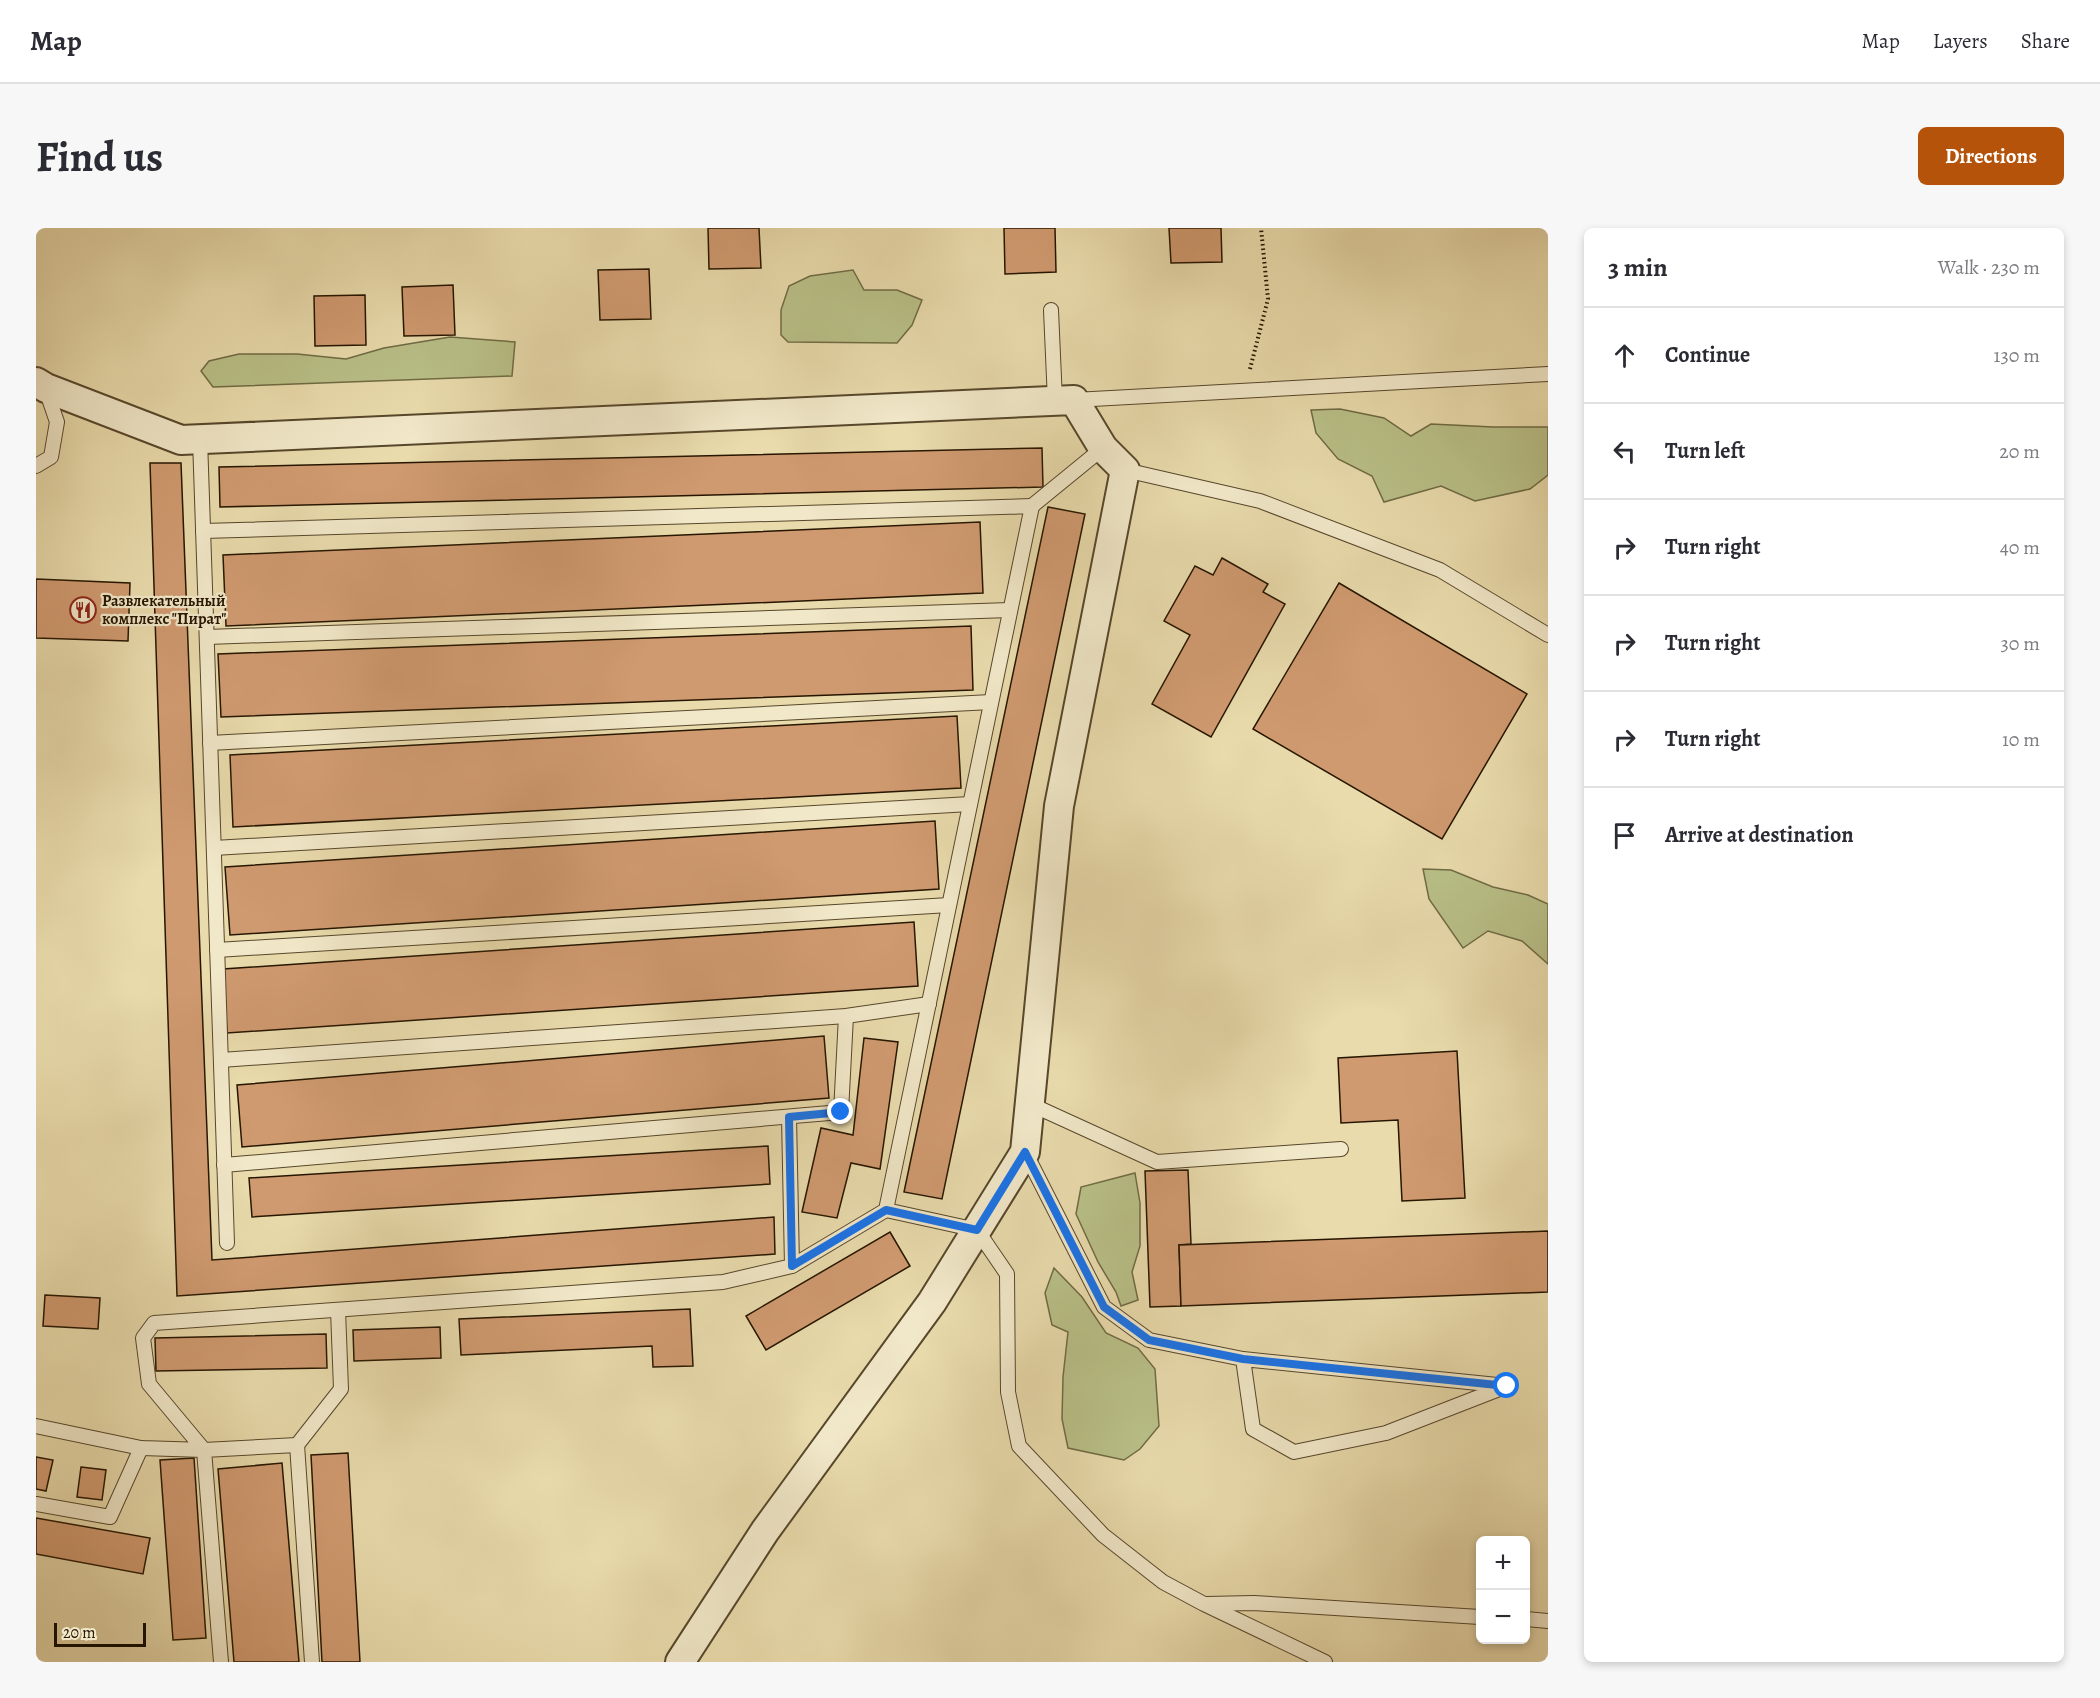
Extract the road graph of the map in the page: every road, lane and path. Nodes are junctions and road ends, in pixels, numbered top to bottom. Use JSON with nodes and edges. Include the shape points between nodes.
{"nodes":[{"id":1,"x":1261,"y":228,"type":"edge"},
{"id":2,"x":1051,"y":310,"type":"dead end"},
{"id":3,"x":1548,"y":374,"type":"edge"},
{"id":4,"x":41,"y":385,"type":"edge"},
{"id":5,"x":1238,"y":391,"type":"junction"},
{"id":6,"x":1064,"y":401,"type":"junction"},
{"id":7,"x":200,"y":439,"type":"junction"},
{"id":8,"x":1103,"y":448,"type":"junction"},
{"id":9,"x":36,"y":466,"type":"edge"},
{"id":10,"x":1125,"y":470,"type":"junction"},
{"id":11,"x":1032,"y":506,"type":"junction"},
{"id":12,"x":203,"y":531,"type":"junction"},
{"id":13,"x":1010,"y":610,"type":"junction"},
{"id":14,"x":1548,"y":635,"type":"edge"},
{"id":15,"x":207,"y":637,"type":"junction"},
{"id":16,"x":991,"y":702,"type":"junction"},
{"id":17,"x":210,"y":743,"type":"junction"},
{"id":18,"x":970,"y":804,"type":"junction"},
{"id":19,"x":214,"y":848,"type":"junction"},
{"id":20,"x":949,"y":905,"type":"junction"},
{"id":21,"x":217,"y":950,"type":"junction"},
{"id":22,"x":929,"y":1004,"type":"junction"},
{"id":23,"x":846,"y":1016,"type":"junction"},
{"id":24,"x":221,"y":1060,"type":"junction"},
{"id":25,"x":1030,"y":1104,"type":"junction"},
{"id":26,"x":789,"y":1117,"type":"junction"},
{"id":27,"x":1341,"y":1149,"type":"dead end"},
{"id":28,"x":1025,"y":1152,"type":"junction"},
{"id":29,"x":224,"y":1165,"type":"junction"},
{"id":30,"x":886,"y":1210,"type":"junction"},
{"id":31,"x":977,"y":1230,"type":"junction"},
{"id":32,"x":227,"y":1243,"type":"dead end"},
{"id":33,"x":792,"y":1266,"type":"junction"},
{"id":34,"x":338,"y":1310,"type":"junction"},
{"id":35,"x":1243,"y":1359,"type":"junction"},
{"id":36,"x":36,"y":1426,"type":"edge"},
{"id":37,"x":297,"y":1445,"type":"junction"},
{"id":38,"x":141,"y":1448,"type":"junction"},
{"id":39,"x":204,"y":1450,"type":"junction"},
{"id":40,"x":36,"y":1504,"type":"edge"},
{"id":41,"x":1204,"y":1604,"type":"junction"},
{"id":42,"x":1476,"y":1617,"type":"edge"},
{"id":43,"x":1530,"y":1619,"type":"edge"},
{"id":44,"x":1548,"y":1621,"type":"edge"},
{"id":45,"x":221,"y":1662,"type":"edge"},
{"id":46,"x":312,"y":1662,"type":"edge"},
{"id":47,"x":681,"y":1662,"type":"edge"},
{"id":48,"x":1325,"y":1662,"type":"edge"}],
"edges":[{"from":1,"to":5,"type":"path","via":[[1268,299],[1253,364]]},
{"from":2,"to":6,"type":"lane"},
{"from":3,"to":5,"type":"lane"},
{"from":4,"to":7,"type":"street","via":[[181,440]]},
{"from":4,"to":9,"type":"lane","via":[[57,422],[51,457]]},
{"from":5,"to":6,"type":"lane"},
{"from":6,"to":7,"type":"street"},
{"from":6,"to":8,"type":"street"},
{"from":7,"to":12,"type":"lane"},
{"from":8,"to":10,"type":"street"},
{"from":8,"to":11,"type":"lane"},
{"from":10,"to":14,"type":"lane","via":[[1260,501],[1440,570]]},
{"from":10,"to":25,"type":"street","via":[[1059,806]]},
{"from":11,"to":12,"type":"lane"},
{"from":11,"to":13,"type":"lane"},
{"from":12,"to":15,"type":"lane"},
{"from":13,"to":15,"type":"lane"},
{"from":13,"to":16,"type":"lane"},
{"from":15,"to":17,"type":"lane"},
{"from":16,"to":17,"type":"lane"},
{"from":16,"to":18,"type":"lane"},
{"from":17,"to":19,"type":"lane"},
{"from":18,"to":19,"type":"lane"},
{"from":18,"to":20,"type":"lane"},
{"from":19,"to":21,"type":"lane"},
{"from":20,"to":21,"type":"lane"},
{"from":20,"to":22,"type":"lane"},
{"from":21,"to":24,"type":"lane"},
{"from":22,"to":23,"type":"lane"},
{"from":22,"to":30,"type":"lane"},
{"from":23,"to":24,"type":"lane"},
{"from":23,"to":26,"type":"lane","via":[[841,1112]]},
{"from":24,"to":29,"type":"lane"},
{"from":25,"to":27,"type":"lane","via":[[1157,1162]]},
{"from":25,"to":28,"type":"street"},
{"from":26,"to":29,"type":"lane"},
{"from":26,"to":33,"type":"lane"},
{"from":28,"to":31,"type":"street"},
{"from":28,"to":35,"type":"lane","via":[[1104,1307],[1149,1340]]},
{"from":29,"to":32,"type":"lane"},
{"from":30,"to":31,"type":"lane"},
{"from":30,"to":33,"type":"lane"},
{"from":31,"to":41,"type":"lane","via":[[1006,1274],[1008,1392],[1019,1446],[1103,1535],[1163,1582]]},
{"from":31,"to":47,"type":"street","via":[[932,1302],[765,1531]]},
{"from":33,"to":34,"type":"lane","via":[[723,1282]]},
{"from":34,"to":37,"type":"lane","via":[[341,1389]]},
{"from":34,"to":39,"type":"lane","via":[[154,1323],[143,1338],[149,1384]]},
{"from":35,"to":35,"type":"lane","via":[[1253,1429],[1294,1452],[1386,1432],[1507,1386]]},
{"from":36,"to":38,"type":"lane"},
{"from":37,"to":39,"type":"lane"},
{"from":37,"to":46,"type":"lane"},
{"from":38,"to":39,"type":"lane"},
{"from":38,"to":40,"type":"lane","via":[[110,1517]]},
{"from":39,"to":45,"type":"lane"},
{"from":41,"to":42,"type":"lane","via":[[1254,1603]]},
{"from":41,"to":48,"type":"lane"},
{"from":43,"to":44,"type":"lane"}]}
